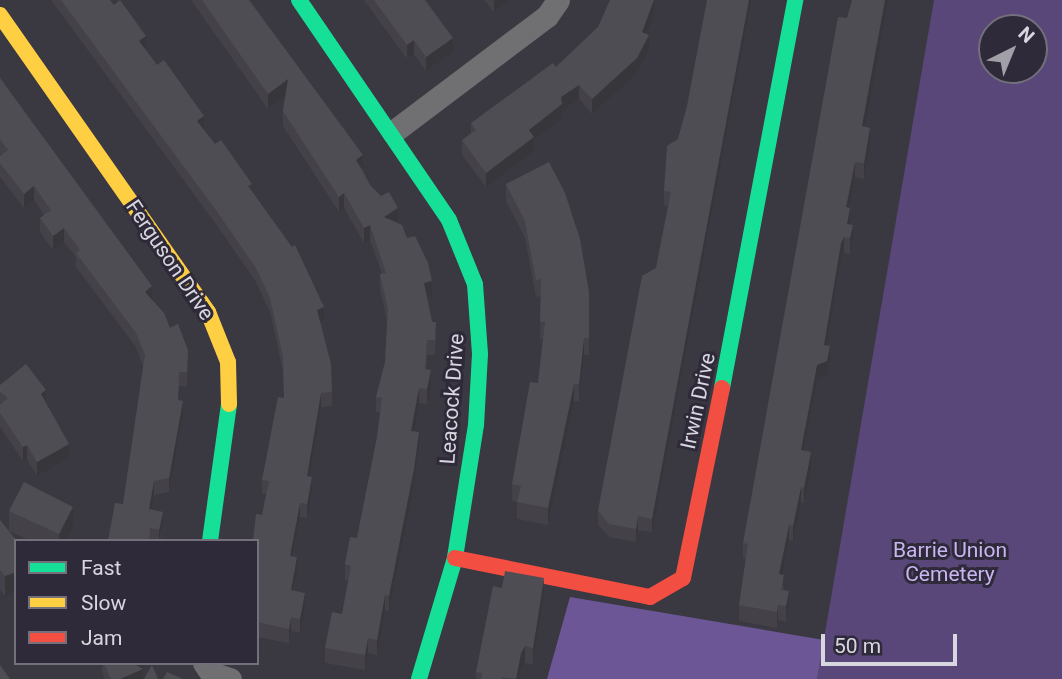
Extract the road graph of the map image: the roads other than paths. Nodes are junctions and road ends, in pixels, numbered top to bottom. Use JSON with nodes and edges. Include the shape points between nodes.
{"nodes":[{"id":1,"x":299,"y":0,"type":"edge"},
{"id":2,"x":558,"y":0,"type":"edge"},
{"id":3,"x":795,"y":0,"type":"edge"},
{"id":4,"x":0,"y":15,"type":"edge"},
{"id":5,"x":393,"y":132,"type":"junction"},
{"id":6,"x":210,"y":539,"type":"edge"},
{"id":7,"x":455,"y":558,"type":"junction"},
{"id":8,"x":205,"y":665,"type":"edge"},
{"id":9,"x":230,"y":679,"type":"edge"},
{"id":10,"x":419,"y":679,"type":"edge"}],
"edges":[{"from":1,"to":5,"type":"street","name":"Leacock Drive"},
{"from":2,"to":5,"type":"street","via":[[547,16]]},
{"from":3,"to":7,"type":"street","name":"Irwin Drive","via":[[748,265],[683,579],[650,597],[497,562]]},
{"from":4,"to":6,"type":"street","name":"Ferguson Drive","via":[[208,312],[228,362],[229,416]]},
{"from":5,"to":7,"type":"street","name":"Leacock Drive","via":[[449,220],[475,284],[480,354],[476,425]]},
{"from":7,"to":10,"type":"street","name":"Leacock Drive"},
{"from":8,"to":9,"type":"street","via":[[211,673]]}]}
